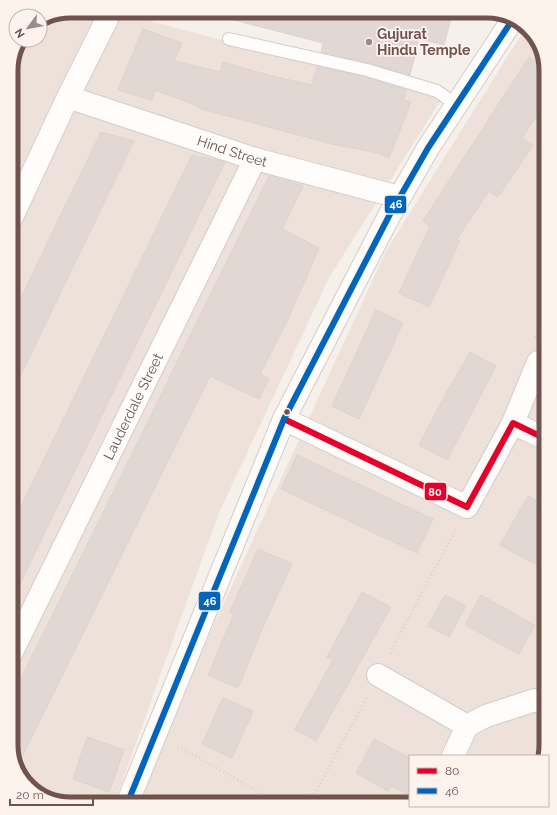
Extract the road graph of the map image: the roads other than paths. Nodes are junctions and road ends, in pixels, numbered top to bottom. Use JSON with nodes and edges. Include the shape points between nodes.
{"nodes":[{"id":1,"x":107,"y":19,"type":"dead end"},
{"id":2,"x":510,"y":23,"type":"edge"},
{"id":3,"x":229,"y":39,"type":"dead end"},
{"id":4,"x":68,"y":97,"type":"junction"},
{"id":5,"x":456,"y":105,"type":"junction"},
{"id":6,"x":255,"y":159,"type":"junction"},
{"id":7,"x":399,"y":197,"type":"junction"},
{"id":8,"x":18,"y":204,"type":"edge"},
{"id":9,"x":538,"y":362,"type":"dead end"},
{"id":10,"x":284,"y":419,"type":"junction"},
{"id":11,"x":513,"y":423,"type":"junction"},
{"id":12,"x":539,"y":436,"type":"edge"},
{"id":13,"x":18,"y":640,"type":"edge"},
{"id":14,"x":378,"y":675,"type":"dead end"},
{"id":15,"x":539,"y":701,"type":"edge"},
{"id":16,"x":467,"y":726,"type":"junction"},
{"id":17,"x":453,"y":755,"type":"edge"},
{"id":18,"x":130,"y":797,"type":"edge"}],
"edges":[{"from":1,"to":4,"type":"street"},
{"from":2,"to":5,"type":"street"},
{"from":3,"to":5,"type":"lane","via":[[367,70],[437,91]]},
{"from":4,"to":6,"type":"street","name":"Hind Street"},
{"from":4,"to":8,"type":"street"},
{"from":5,"to":7,"type":"street"},
{"from":6,"to":7,"type":"street","name":"Hind Street"},
{"from":6,"to":13,"type":"street","name":"Lauderdale Street"},
{"from":7,"to":10,"type":"street"},
{"from":9,"to":11,"type":"street"},
{"from":10,"to":11,"type":"street","via":[[467,507]]},
{"from":10,"to":18,"type":"street"},
{"from":11,"to":12,"type":"street"},
{"from":14,"to":16,"type":"street"},
{"from":15,"to":16,"type":"street","via":[[535,700],[486,716]]},
{"from":16,"to":17,"type":"street"}]}
